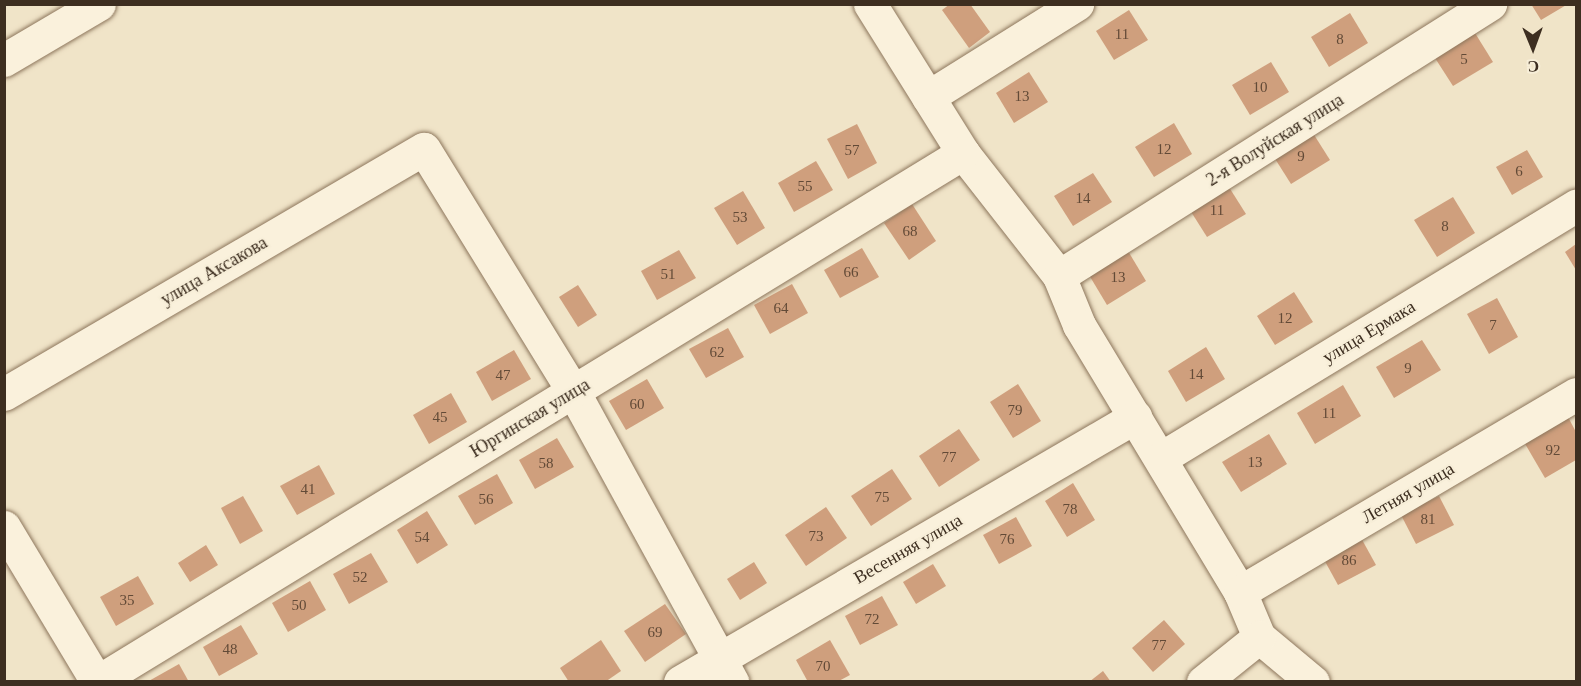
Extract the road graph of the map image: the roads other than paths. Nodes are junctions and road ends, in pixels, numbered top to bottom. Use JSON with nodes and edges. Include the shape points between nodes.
{"nodes":[{"id":1,"x":99,"y":4,"type":"edge"},
{"id":2,"x":870,"y":4,"type":"edge"},
{"id":3,"x":1077,"y":4,"type":"edge"},
{"id":4,"x":1490,"y":4,"type":"edge"},
{"id":5,"x":4,"y":60,"type":"edge"},
{"id":6,"x":928,"y":97,"type":"junction"},
{"id":7,"x":963,"y":153,"type":"junction"},
{"id":8,"x":1576,"y":206,"type":"edge"},
{"id":9,"x":1059,"y":276,"type":"junction"},
{"id":10,"x":573,"y":391,"type":"junction"},
{"id":11,"x":4,"y":394,"type":"edge"},
{"id":12,"x":1576,"y":394,"type":"edge"},
{"id":13,"x":1135,"y":417,"type":"junction"},
{"id":14,"x":1161,"y":458,"type":"junction"},
{"id":15,"x":4,"y":527,"type":"edge"},
{"id":16,"x":1240,"y":592,"type":"junction"},
{"id":17,"x":1259,"y":637,"type":"junction"},
{"id":18,"x":726,"y":670,"type":"edge"},
{"id":19,"x":97,"y":681,"type":"edge"},
{"id":20,"x":680,"y":681,"type":"edge"},
{"id":21,"x":1203,"y":681,"type":"edge"},
{"id":22,"x":1313,"y":681,"type":"edge"}],
"edges":[{"from":1,"to":5,"type":"street"},
{"from":2,"to":6,"type":"street"},
{"from":3,"to":6,"type":"street"},
{"from":4,"to":9,"type":"street","name":"2-я Волуйская улица"},
{"from":6,"to":7,"type":"street"},
{"from":7,"to":9,"type":"street"},
{"from":7,"to":10,"type":"street","name":"Юргинская улица"},
{"from":8,"to":14,"type":"street","name":"улица Ермака"},
{"from":9,"to":13,"type":"street","via":[[1079,325]]},
{"from":10,"to":11,"type":"street","name":"улица Аксакова","via":[[424,149]]},
{"from":10,"to":18,"type":"street"},
{"from":10,"to":19,"type":"street","name":"Юргинская улица"},
{"from":12,"to":16,"type":"street","name":"Летняя улица"},
{"from":13,"to":14,"type":"street"},
{"from":13,"to":18,"type":"street","name":"Весенняя улица"},
{"from":14,"to":16,"type":"street"},
{"from":15,"to":19,"type":"street"},
{"from":16,"to":17,"type":"street"},
{"from":17,"to":21,"type":"street"},
{"from":17,"to":22,"type":"street"},
{"from":18,"to":20,"type":"street","name":"Весенняя улица"}]}
